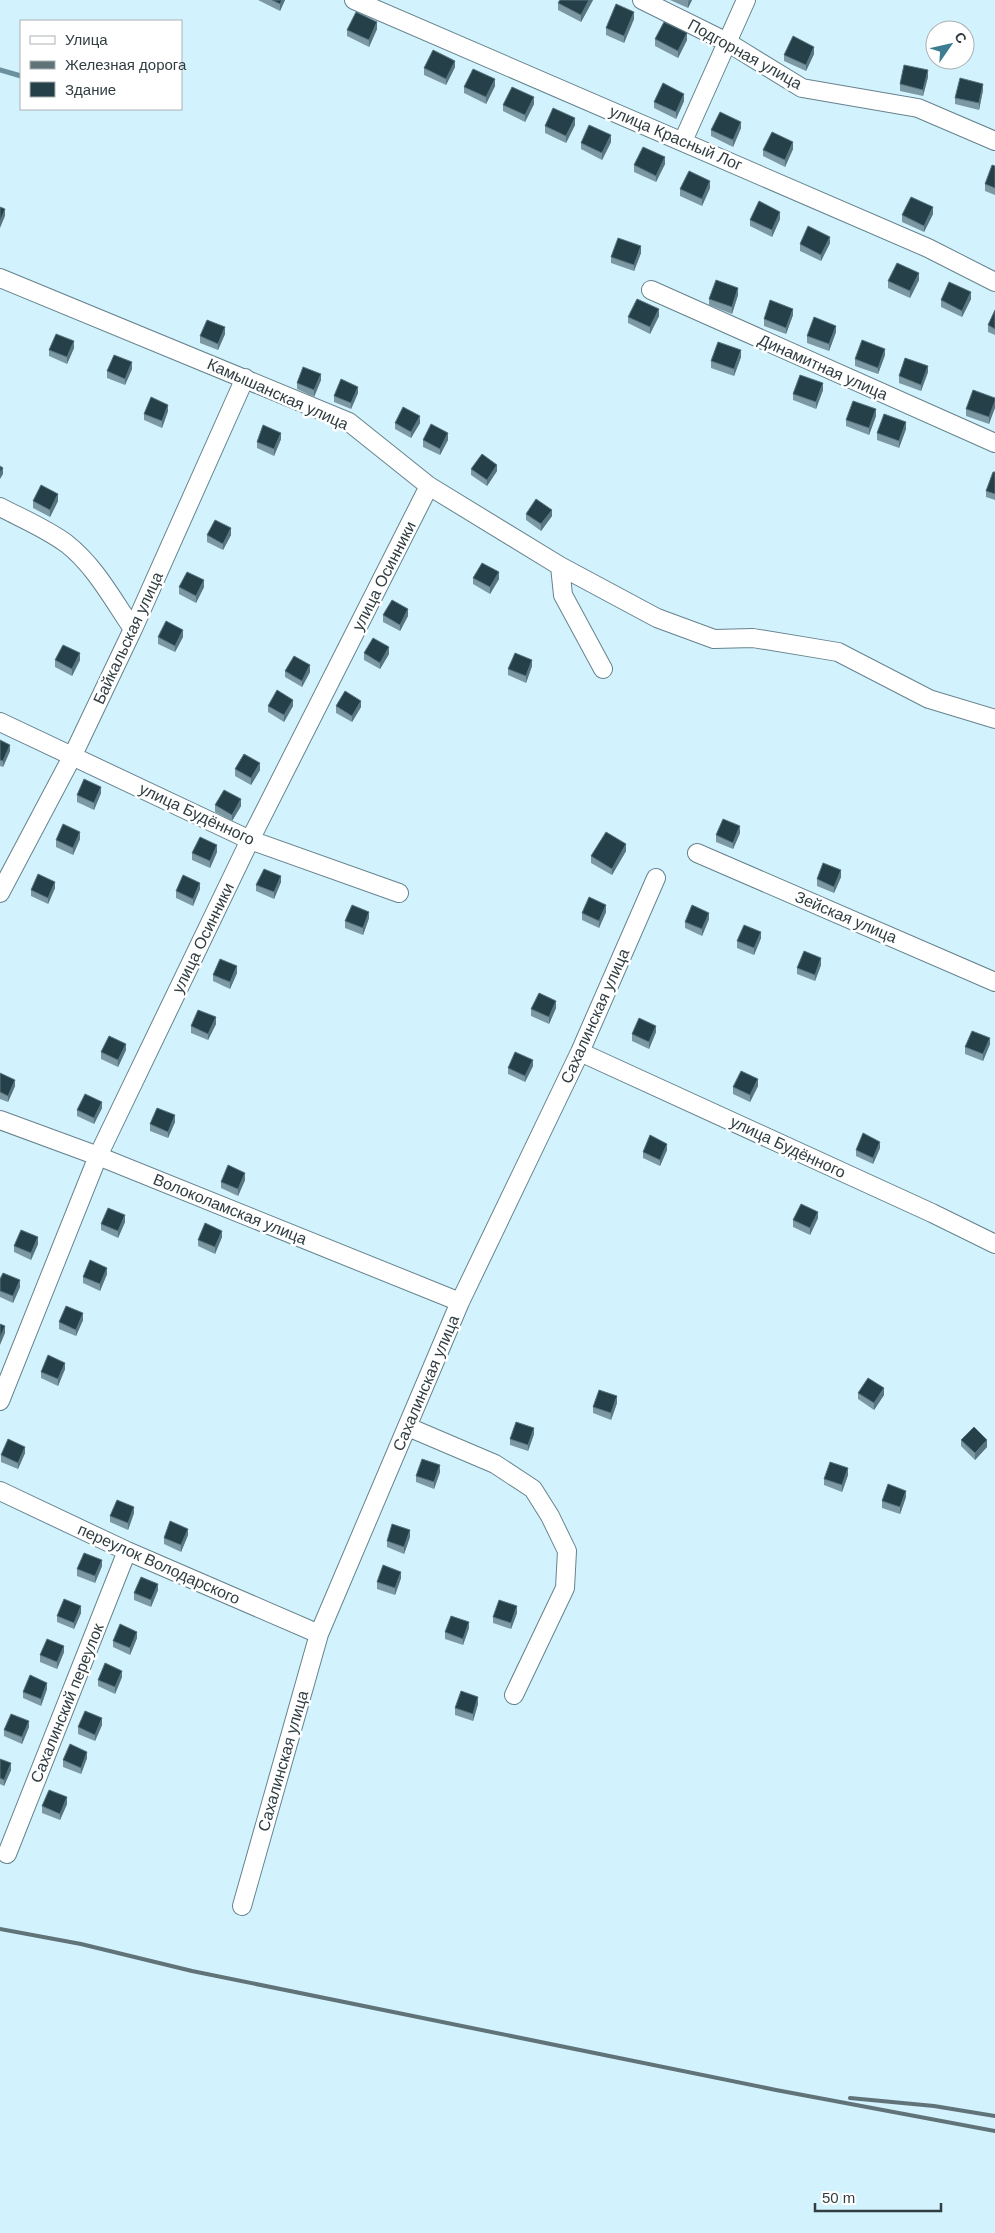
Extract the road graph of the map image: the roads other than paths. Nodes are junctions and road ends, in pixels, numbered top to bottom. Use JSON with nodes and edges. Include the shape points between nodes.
{"nodes":[{"id":1,"x":354,"y":0,"type":"edge"},
{"id":2,"x":642,"y":0,"type":"edge"},
{"id":3,"x":746,"y":0,"type":"edge"},
{"id":4,"x":727,"y":42,"type":"junction"},
{"id":5,"x":683,"y":141,"type":"junction"},
{"id":6,"x":995,"y":141,"type":"edge"},
{"id":7,"x":0,"y":278,"type":"edge"},
{"id":8,"x":995,"y":282,"type":"edge"},
{"id":9,"x":652,"y":290,"type":"dead end"},
{"id":10,"x":245,"y":378,"type":"junction"},
{"id":11,"x":995,"y":443,"type":"edge"},
{"id":12,"x":429,"y":486,"type":"junction"},
{"id":13,"x":0,"y":507,"type":"edge"},
{"id":14,"x":560,"y":566,"type":"junction"},
{"id":15,"x":133,"y":629,"type":"junction"},
{"id":16,"x":603,"y":669,"type":"dead end"},
{"id":17,"x":995,"y":719,"type":"edge"},
{"id":18,"x":0,"y":722,"type":"edge"},
{"id":19,"x":73,"y":755,"type":"junction"},
{"id":20,"x":250,"y":840,"type":"junction"},
{"id":21,"x":697,"y":853,"type":"dead end"},
{"id":22,"x":656,"y":878,"type":"dead end"},
{"id":23,"x":2,"y":886,"type":"edge"},
{"id":24,"x":398,"y":893,"type":"dead end"},
{"id":25,"x":995,"y":982,"type":"edge"},
{"id":26,"x":580,"y":1052,"type":"junction"},
{"id":27,"x":0,"y":1120,"type":"edge"},
{"id":28,"x":98,"y":1156,"type":"junction"},
{"id":29,"x":995,"y":1244,"type":"edge"},
{"id":30,"x":460,"y":1302,"type":"junction"},
{"id":31,"x":0,"y":1400,"type":"edge"},
{"id":32,"x":408,"y":1427,"type":"junction"},
{"id":33,"x":0,"y":1491,"type":"edge"},
{"id":34,"x":127,"y":1551,"type":"junction"},
{"id":35,"x":318,"y":1634,"type":"junction"},
{"id":36,"x":514,"y":1696,"type":"dead end"},
{"id":37,"x":7,"y":1854,"type":"dead end"},
{"id":38,"x":242,"y":1906,"type":"dead end"}],
"edges":[{"from":1,"to":5,"type":"street","name":"улица Красный Лог"},
{"from":2,"to":4,"type":"street","name":"Подгорная улица"},
{"from":3,"to":4,"type":"street"},
{"from":4,"to":5,"type":"street"},
{"from":4,"to":6,"type":"street","name":"Подгорная улица","via":[[802,88],[918,108]]},
{"from":5,"to":8,"type":"street","name":"улица Красный Лог","via":[[928,248]]},
{"from":7,"to":10,"type":"street","name":"Камышанская улица"},
{"from":9,"to":11,"type":"street","name":"Динамитная улица"},
{"from":10,"to":12,"type":"street","name":"Камышанская улица","via":[[349,422]]},
{"from":10,"to":15,"type":"street","name":"Байкальская улица"},
{"from":12,"to":14,"type":"street","name":"Камышанская улица"},
{"from":12,"to":20,"type":"street","name":"улица Осинники"},
{"from":13,"to":15,"type":"street","via":[[68,545],[90,568]]},
{"from":14,"to":16,"type":"street","via":[[563,595]]},
{"from":14,"to":17,"type":"street","name":"Камышанская улица","via":[[657,618],[705,637],[753,638],[838,652],[929,699]]},
{"from":15,"to":19,"type":"street","name":"Байкальская улица"},
{"from":18,"to":19,"type":"street","name":"улица Будённого"},
{"from":19,"to":20,"type":"street","name":"улица Будённого"},
{"from":19,"to":23,"type":"street","name":"Байкальская улица"},
{"from":20,"to":24,"type":"street","name":"улица Будённого"},
{"from":20,"to":28,"type":"street","name":"улица Осинники"},
{"from":21,"to":25,"type":"street","name":"Зейская улица"},
{"from":22,"to":26,"type":"street","name":"Сахалинская улица"},
{"from":26,"to":29,"type":"street","name":"улица Будённого"},
{"from":26,"to":30,"type":"street","name":"Сахалинская улица"},
{"from":27,"to":28,"type":"street","name":"Волоколамская улица"},
{"from":28,"to":30,"type":"street","name":"Волоколамская улица"},
{"from":28,"to":31,"type":"street","name":"улица Осинники"},
{"from":30,"to":32,"type":"street","name":"Сахалинская улица"},
{"from":32,"to":35,"type":"street","name":"Сахалинская улица"},
{"from":32,"to":36,"type":"street","via":[[495,1464],[533,1489],[567,1551],[565,1588]]},
{"from":33,"to":34,"type":"street","name":"переулок Володарского"},
{"from":34,"to":35,"type":"street","name":"переулок Володарского"},
{"from":34,"to":37,"type":"street","name":"Сахалинский переулок"},
{"from":35,"to":38,"type":"street","name":"Сахалинская улица"}]}
